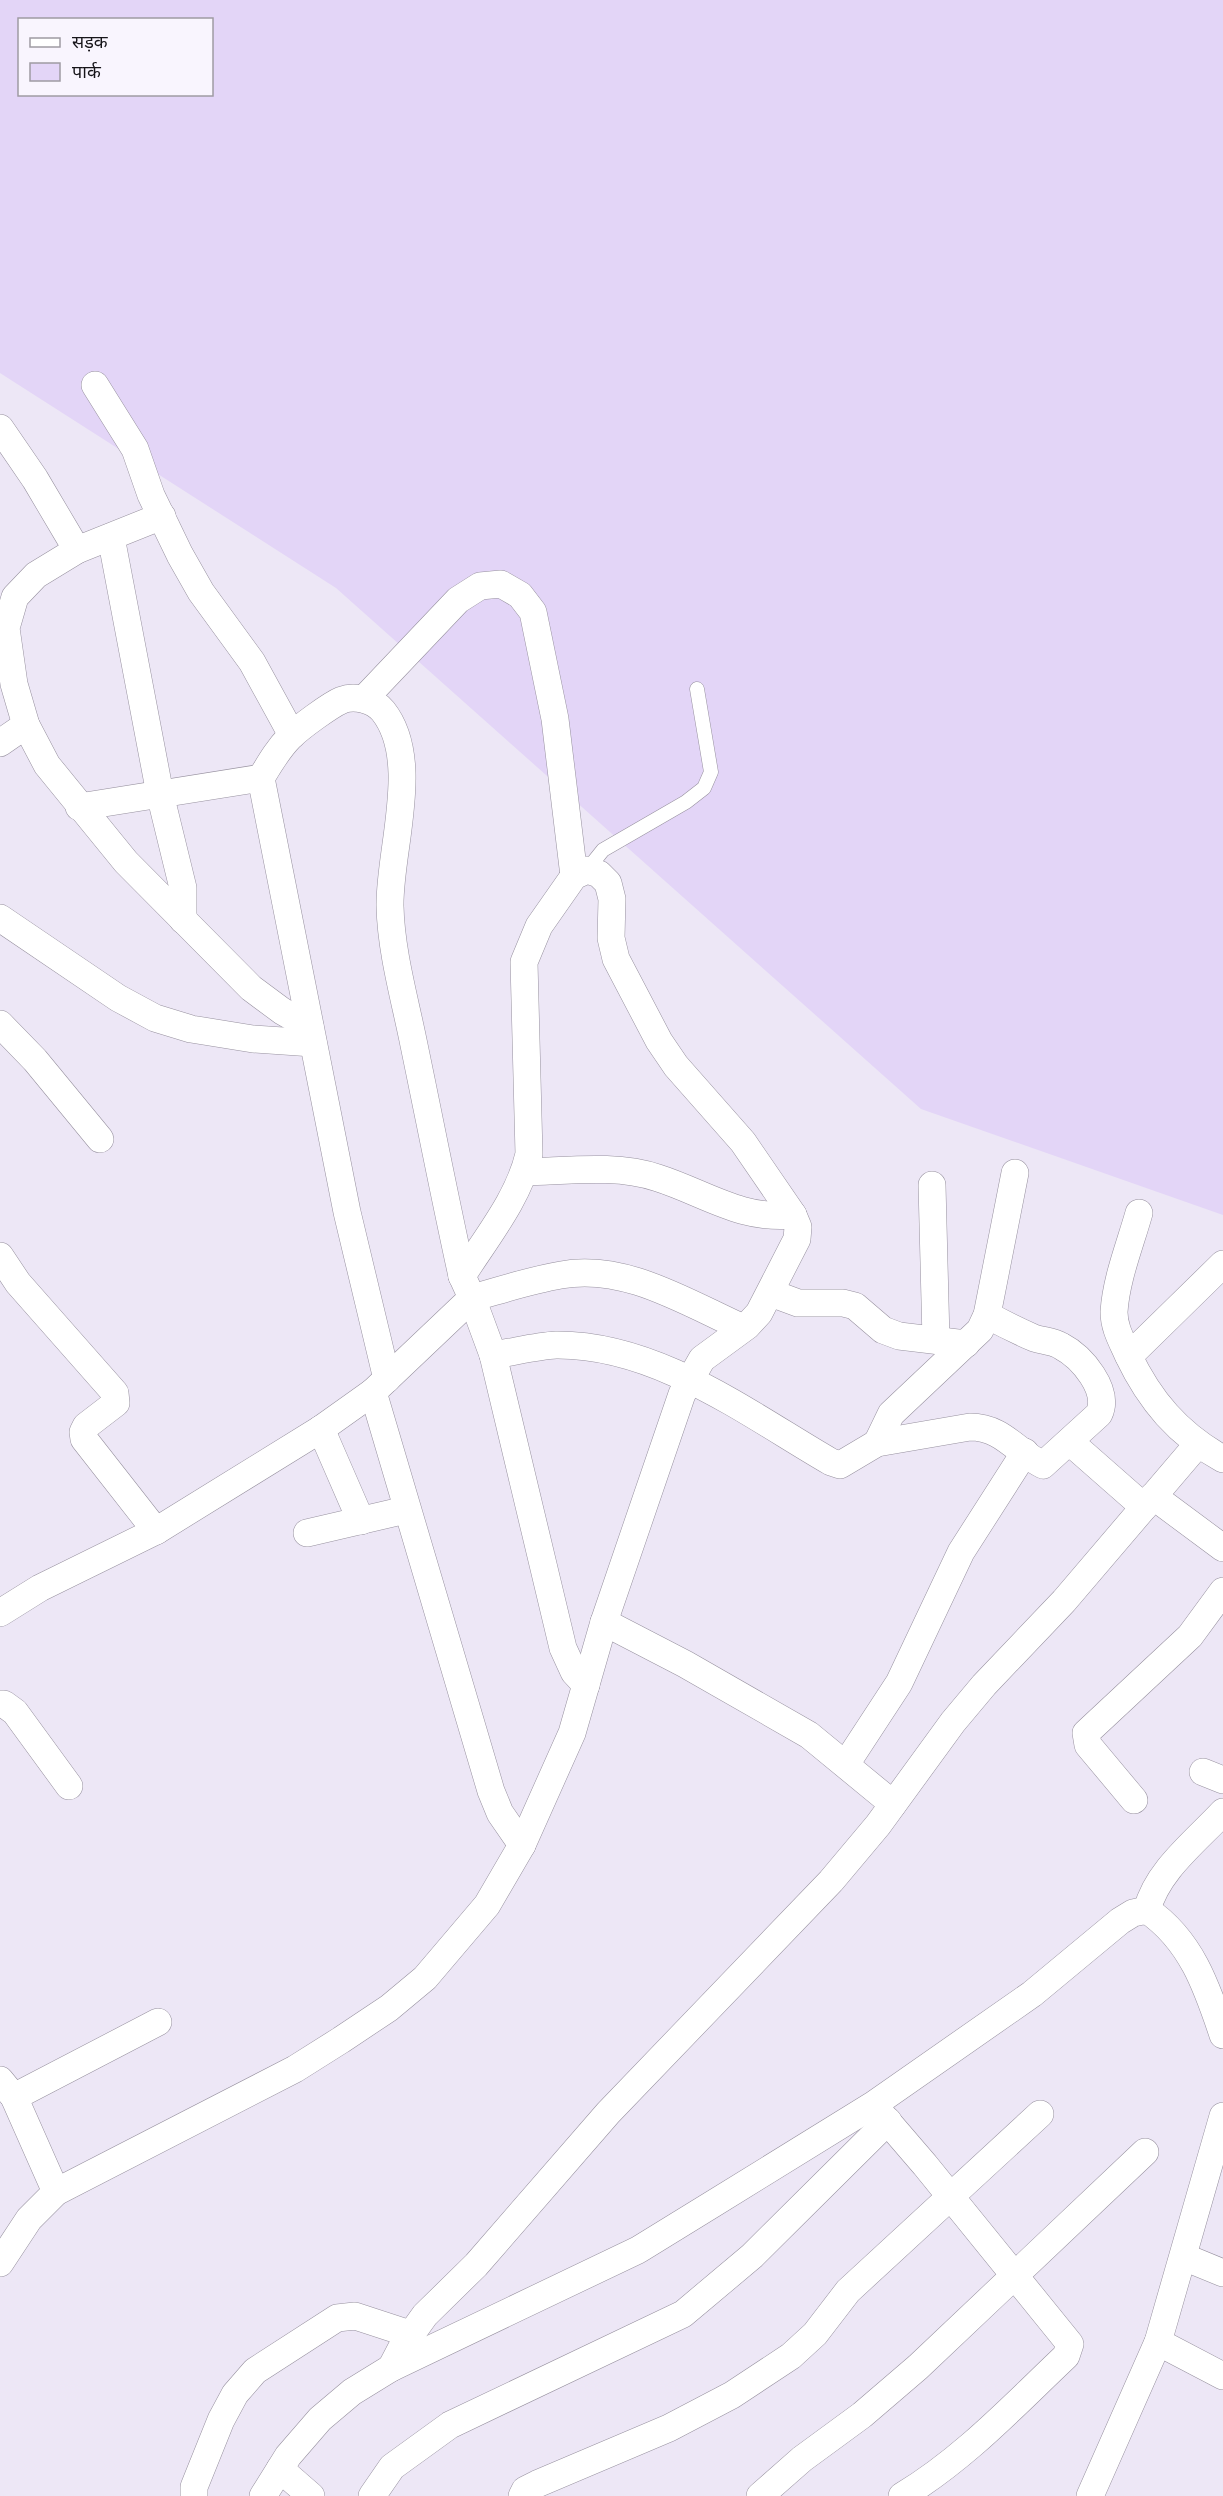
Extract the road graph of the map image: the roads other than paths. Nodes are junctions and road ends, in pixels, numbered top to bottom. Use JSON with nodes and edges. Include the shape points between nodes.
{"nodes":[{"id":1,"x":95,"y":385,"type":"dead end"},
{"id":2,"x":0,"y":428,"type":"edge"},
{"id":3,"x":162,"y":516,"type":"junction"},
{"id":4,"x":111,"y":537,"type":"junction"},
{"id":5,"x":77,"y":550,"type":"junction"},
{"id":6,"x":697,"y":689,"type":"dead end"},
{"id":7,"x":364,"y":699,"type":"junction"},
{"id":8,"x":26,"y":725,"type":"junction"},
{"id":9,"x":292,"y":735,"type":"junction"},
{"id":10,"x":0,"y":742,"type":"edge"},
{"id":11,"x":261,"y":778,"type":"junction"},
{"id":12,"x":160,"y":794,"type":"junction"},
{"id":13,"x":79,"y":807,"type":"junction"},
{"id":14,"x":580,"y":873,"type":"junction"},
{"id":15,"x":0,"y":918,"type":"edge"},
{"id":16,"x":183,"y":920,"type":"junction"},
{"id":17,"x":0,"y":1024,"type":"edge"},
{"id":18,"x":312,"y":1035,"type":"junction"},
{"id":19,"x":100,"y":1138,"type":"dead end"},
{"id":20,"x":525,"y":1172,"type":"junction"},
{"id":21,"x":1015,"y":1173,"type":"dead end"},
{"id":22,"x":932,"y":1185,"type":"dead end"},
{"id":23,"x":1139,"y":1213,"type":"dead end"},
{"id":24,"x":793,"y":1215,"type":"junction"},
{"id":25,"x":0,"y":1256,"type":"edge"},
{"id":26,"x":1223,"y":1264,"type":"edge"},
{"id":27,"x":467,"y":1287,"type":"junction"},
{"id":28,"x":771,"y":1293,"type":"junction"},
{"id":29,"x":987,"y":1315,"type":"junction"},
{"id":30,"x":743,"y":1328,"type":"junction"},
{"id":31,"x":936,"y":1341,"type":"junction"},
{"id":32,"x":966,"y":1344,"type":"junction"},
{"id":33,"x":493,"y":1355,"type":"junction"},
{"id":34,"x":1129,"y":1356,"type":"junction"},
{"id":35,"x":689,"y":1378,"type":"junction"},
{"id":36,"x":380,"y":1385,"type":"junction"},
{"id":37,"x":321,"y":1429,"type":"junction"},
{"id":38,"x":1070,"y":1442,"type":"junction"},
{"id":39,"x":877,"y":1443,"type":"junction"},
{"id":40,"x":1197,"y":1444,"type":"junction"},
{"id":41,"x":1025,"y":1452,"type":"junction"},
{"id":42,"x":1223,"y":1459,"type":"edge"},
{"id":43,"x":1148,"y":1502,"type":"junction"},
{"id":44,"x":406,"y":1510,"type":"junction"},
{"id":45,"x":361,"y":1521,"type":"junction"},
{"id":46,"x":156,"y":1531,"type":"junction"},
{"id":47,"x":307,"y":1533,"type":"dead end"},
{"id":48,"x":1223,"y":1548,"type":"edge"},
{"id":49,"x":1223,"y":1591,"type":"edge"},
{"id":50,"x":0,"y":1613,"type":"edge"},
{"id":51,"x":604,"y":1622,"type":"junction"},
{"id":52,"x":586,"y":1685,"type":"junction"},
{"id":53,"x":0,"y":1704,"type":"edge"},
{"id":54,"x":846,"y":1764,"type":"junction"},
{"id":55,"x":69,"y":1786,"type":"dead end"},
{"id":56,"x":1134,"y":1800,"type":"dead end"},
{"id":57,"x":893,"y":1804,"type":"junction"},
{"id":58,"x":1223,"y":1812,"type":"edge"},
{"id":59,"x":522,"y":1845,"type":"junction"},
{"id":60,"x":1147,"y":1910,"type":"junction"},
{"id":61,"x":158,"y":2022,"type":"dead end"},
{"id":62,"x":1223,"y":2035,"type":"edge"},
{"id":63,"x":7,"y":2089,"type":"edge"},
{"id":64,"x":880,"y":2113,"type":"junction"},
{"id":65,"x":1040,"y":2114,"type":"dead end"},
{"id":66,"x":1223,"y":2116,"type":"edge"},
{"id":67,"x":1145,"y":2152,"type":"dead end"},
{"id":68,"x":56,"y":2192,"type":"junction"},
{"id":69,"x":950,"y":2196,"type":"junction"},
{"id":70,"x":1184,"y":2257,"type":"junction"},
{"id":71,"x":0,"y":2263,"type":"edge"},
{"id":72,"x":1223,"y":2273,"type":"edge"},
{"id":73,"x":1015,"y":2275,"type":"junction"},
{"id":74,"x":410,"y":2334,"type":"junction"},
{"id":75,"x":1158,"y":2342,"type":"junction"},
{"id":76,"x":391,"y":2368,"type":"junction"},
{"id":77,"x":1223,"y":2376,"type":"edge"},
{"id":78,"x":280,"y":2469,"type":"junction"},
{"id":79,"x":768,"y":2493,"type":"edge"},
{"id":80,"x":194,"y":2496,"type":"edge"},
{"id":81,"x":263,"y":2496,"type":"edge"},
{"id":82,"x":311,"y":2496,"type":"edge"},
{"id":83,"x":372,"y":2496,"type":"edge"},
{"id":84,"x":522,"y":2496,"type":"edge"},
{"id":85,"x":902,"y":2496,"type":"edge"},
{"id":86,"x":1090,"y":2496,"type":"edge"}],
"edges":[{"from":1,"to":3,"type":"street","via":[[135,449]]},
{"from":2,"to":5,"type":"street"},
{"from":3,"to":4,"type":"street"},
{"from":3,"to":9,"type":"street","via":[[201,592],[252,662]]},
{"from":4,"to":5,"type":"street"},
{"from":4,"to":12,"type":"street"},
{"from":5,"to":8,"type":"street","via":[[36,575],[15,597],[6,628],[14,684]]},
{"from":6,"to":14,"type":"lane","via":[[711,772],[704,788],[603,850]]},
{"from":7,"to":9,"type":"street","via":[[342,700]]},
{"from":7,"to":14,"type":"street","via":[[458,600],[480,586],[501,584],[520,595],[533,612]]},
{"from":7,"to":27,"type":"street","via":[[382,710],[395,732],[402,778],[390,908],[399,968]]},
{"from":8,"to":10,"type":"street"},
{"from":8,"to":13,"type":"street","via":[[47,765]]},
{"from":9,"to":11,"type":"street"},
{"from":11,"to":12,"type":"street"},
{"from":11,"to":18,"type":"street"},
{"from":12,"to":13,"type":"street"},
{"from":12,"to":16,"type":"street","via":[[183,888]]},
{"from":13,"to":16,"type":"street"},
{"from":14,"to":20,"type":"street","via":[[539,926],[524,962],[529,1154]]},
{"from":14,"to":24,"type":"street","via":[[599,874],[608,883],[616,959],[659,1041],[743,1142]]},
{"from":15,"to":18,"type":"street","via":[[154,1018],[253,1039]]},
{"from":16,"to":18,"type":"street","via":[[251,988]]},
{"from":17,"to":19,"type":"street"},
{"from":18,"to":36,"type":"street"},
{"from":20,"to":24,"type":"street","via":[[626,1171],[657,1177],[754,1215]]},
{"from":20,"to":27,"type":"street"},
{"from":21,"to":29,"type":"street"},
{"from":22,"to":31,"type":"street"},
{"from":23,"to":34,"type":"street","via":[[1114,1314],[1116,1331]]},
{"from":24,"to":28,"type":"street","via":[[797,1239]]},
{"from":25,"to":46,"type":"street","via":[[18,1283],[115,1393],[116,1402],[86,1426],[82,1432],[84,1439]]},
{"from":26,"to":34,"type":"street"},
{"from":27,"to":30,"type":"street","via":[[561,1274],[628,1278]]},
{"from":27,"to":33,"type":"street"},
{"from":27,"to":36,"type":"street"},
{"from":28,"to":30,"type":"street","via":[[759,1313]]},
{"from":28,"to":31,"type":"street","via":[[798,1303],[855,1306],[883,1330]]},
{"from":29,"to":32,"type":"street","via":[[980,1330]]},
{"from":29,"to":38,"type":"street","via":[[1060,1345],[1076,1357],[1097,1383],[1103,1405],[1099,1414]]},
{"from":30,"to":35,"type":"street","via":[[702,1359]]},
{"from":31,"to":32,"type":"street"},
{"from":32,"to":39,"type":"street","via":[[891,1414]]},
{"from":33,"to":35,"type":"street","via":[[556,1346],[578,1348],[642,1361]]},
{"from":33,"to":52,"type":"street","via":[[563,1648],[574,1672]]},
{"from":34,"to":40,"type":"street","via":[[1140,1380],[1163,1412]]},
{"from":35,"to":39,"type":"street","via":[[831,1462],[840,1465]]},
{"from":35,"to":51,"type":"street"},
{"from":36,"to":37,"type":"street"},
{"from":36,"to":44,"type":"street"},
{"from":37,"to":45,"type":"street"},
{"from":37,"to":46,"type":"street"},
{"from":38,"to":41,"type":"street","via":[[1043,1465]]},
{"from":38,"to":43,"type":"street"},
{"from":39,"to":41,"type":"street","via":[[984,1427],[997,1431]]},
{"from":40,"to":42,"type":"street"},
{"from":40,"to":43,"type":"street"},
{"from":41,"to":54,"type":"street","via":[[961,1552],[898,1683]]},
{"from":43,"to":48,"type":"street"},
{"from":43,"to":57,"type":"street","via":[[1064,1601],[984,1685]]},
{"from":44,"to":45,"type":"street"},
{"from":44,"to":59,"type":"street","via":[[491,1791],[500,1813]]},
{"from":45,"to":47,"type":"street"},
{"from":46,"to":50,"type":"street","via":[[40,1588]]},
{"from":49,"to":56,"type":"street","via":[[1190,1636],[1086,1733],[1088,1745]]},
{"from":51,"to":52,"type":"street"},
{"from":51,"to":54,"type":"street","via":[[809,1735]]},
{"from":52,"to":59,"type":"street","via":[[572,1733]]},
{"from":53,"to":55,"type":"street","via":[[15,1712]]},
{"from":54,"to":57,"type":"street"},
{"from":57,"to":74,"type":"street","via":[[831,1881],[608,2113],[476,2265]]},
{"from":58,"to":60,"type":"street","via":[[1160,1880]]},
{"from":59,"to":68,"type":"street","via":[[487,1905],[425,1978],[388,2008],[295,2069]]},
{"from":60,"to":62,"type":"street","via":[[1175,1934],[1190,1954],[1205,1982]]},
{"from":60,"to":64,"type":"street","via":[[1120,1921]]},
{"from":61,"to":63,"type":"street"},
{"from":63,"to":68,"type":"street"},
{"from":64,"to":69,"type":"street"},
{"from":64,"to":76,"type":"street","via":[[638,2250]]},
{"from":64,"to":83,"type":"street","via":[[752,2256],[683,2314],[450,2425],[392,2467]]},
{"from":65,"to":69,"type":"street"},
{"from":66,"to":70,"type":"street"},
{"from":67,"to":73,"type":"street"},
{"from":68,"to":71,"type":"street","via":[[29,2219]]},
{"from":69,"to":73,"type":"street"},
{"from":69,"to":84,"type":"street","via":[[848,2291],[815,2334],[791,2356],[721,2401],[669,2428],[537,2484]]},
{"from":70,"to":72,"type":"street"},
{"from":70,"to":75,"type":"street"},
{"from":73,"to":79,"type":"street","via":[[918,2367]]},
{"from":73,"to":85,"type":"street","via":[[1064,2334],[1070,2344],[1066,2356],[981,2436]]},
{"from":74,"to":76,"type":"street"},
{"from":74,"to":80,"type":"street","via":[[355,2316],[337,2318],[255,2371],[235,2394],[221,2420],[194,2487]]},
{"from":75,"to":77,"type":"street"},
{"from":75,"to":86,"type":"street"},
{"from":76,"to":78,"type":"street","via":[[352,2392],[320,2419]]},
{"from":78,"to":81,"type":"street"},
{"from":78,"to":82,"type":"street"}]}
